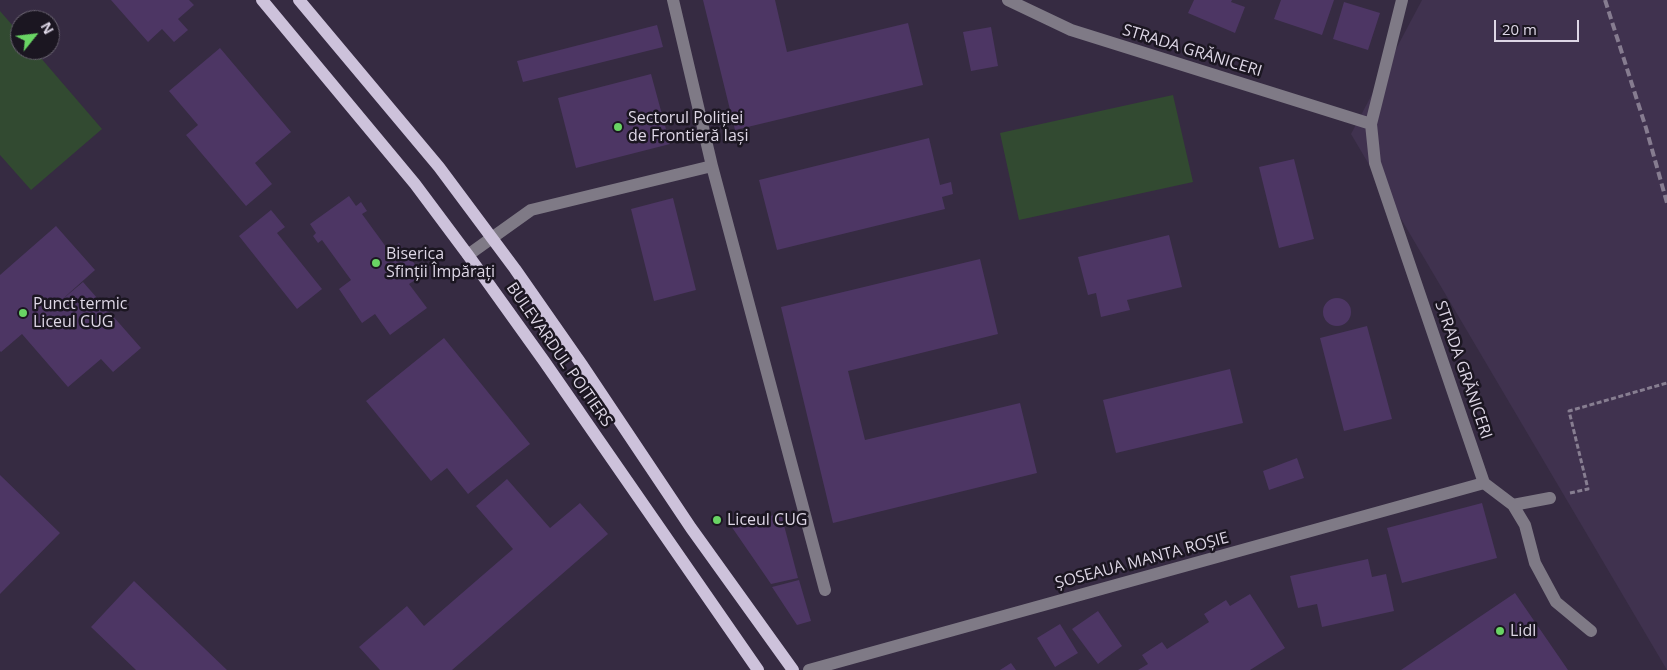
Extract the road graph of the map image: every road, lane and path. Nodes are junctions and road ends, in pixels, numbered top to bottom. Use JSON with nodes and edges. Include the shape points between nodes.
{"nodes":[{"id":1,"x":262,"y":0,"type":"edge"},
{"id":2,"x":299,"y":0,"type":"edge"},
{"id":3,"x":673,"y":0,"type":"edge"},
{"id":4,"x":1008,"y":0,"type":"edge"},
{"id":5,"x":1402,"y":0,"type":"edge"},
{"id":6,"x":1370,"y":124,"type":"junction"},
{"id":7,"x":712,"y":166,"type":"junction"},
{"id":8,"x":492,"y":238,"type":"junction"},
{"id":9,"x":468,"y":254,"type":"junction"},
{"id":10,"x":1667,"y":383,"type":"edge"},
{"id":11,"x":1484,"y":483,"type":"junction"},
{"id":12,"x":1588,"y":489,"type":"dead end"},
{"id":13,"x":1550,"y":498,"type":"dead end"},
{"id":14,"x":1513,"y":505,"type":"junction"},
{"id":15,"x":826,"y":590,"type":"dead end"},
{"id":16,"x":1591,"y":631,"type":"dead end"},
{"id":17,"x":758,"y":670,"type":"edge"},
{"id":18,"x":792,"y":670,"type":"edge"},
{"id":19,"x":809,"y":670,"type":"edge"}],
"edges":[{"from":1,"to":9,"type":"main road","name":"BULEVARDUL POITIERS","via":[[415,184]]},
{"from":2,"to":8,"type":"main road","name":"BULEVARDUL POITIERS","via":[[439,167]]},
{"from":3,"to":7,"type":"street"},
{"from":4,"to":6,"type":"street","name":"STRADA GRĂNICERI","via":[[1071,30]]},
{"from":5,"to":6,"type":"street","name":"STRADA GRĂNICERI"},
{"from":6,"to":11,"type":"street","name":"STRADA GRĂNICERI","via":[[1375,163]]},
{"from":7,"to":8,"type":"street","via":[[532,210]]},
{"from":7,"to":15,"type":"street"},
{"from":8,"to":9,"type":"street"},
{"from":8,"to":18,"type":"main road","name":"BULEVARDUL POITIERS"},
{"from":9,"to":17,"type":"main road","name":"BULEVARDUL POITIERS"},
{"from":10,"to":12,"type":"path","via":[[1569,411]]},
{"from":11,"to":14,"type":"street"},
{"from":11,"to":19,"type":"street","name":"ȘOSEAUA MANTA ROȘIE"},
{"from":13,"to":14,"type":"street"},
{"from":14,"to":16,"type":"street","via":[[1525,525],[1535,563],[1556,602]]}]}
